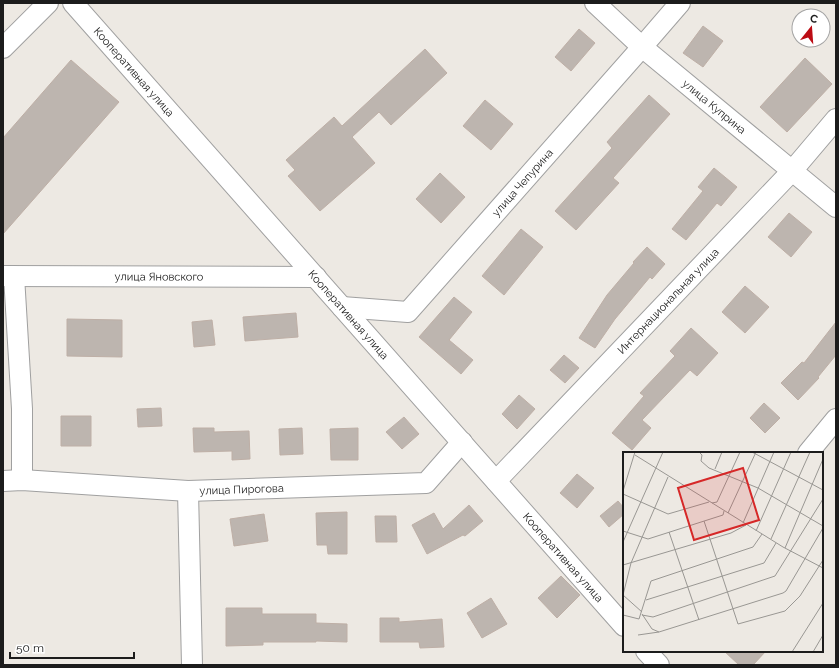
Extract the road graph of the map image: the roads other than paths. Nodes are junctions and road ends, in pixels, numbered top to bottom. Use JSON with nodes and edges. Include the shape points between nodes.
{"nodes":[{"id":1,"x":48,"y":3,"type":"edge"},
{"id":2,"x":73,"y":3,"type":"edge"},
{"id":3,"x":595,"y":3,"type":"edge"},
{"id":4,"x":680,"y":3,"type":"edge"},
{"id":5,"x":642,"y":47,"type":"junction"},
{"id":6,"x":3,"y":48,"type":"edge"},
{"id":7,"x":836,"y":119,"type":"edge"},
{"id":8,"x":792,"y":171,"type":"junction"},
{"id":9,"x":836,"y":207,"type":"edge"},
{"id":10,"x":9,"y":276,"type":"edge"},
{"id":11,"x":316,"y":277,"type":"junction"},
{"id":12,"x":342,"y":307,"type":"junction"},
{"id":13,"x":836,"y":419,"type":"edge"},
{"id":14,"x":462,"y":442,"type":"junction"},
{"id":15,"x":809,"y":452,"type":"edge"},
{"id":16,"x":13,"y":480,"type":"edge"},
{"id":17,"x":496,"y":481,"type":"junction"},
{"id":18,"x":188,"y":491,"type":"junction"},
{"id":19,"x":623,"y":625,"type":"edge"},
{"id":20,"x":647,"y":652,"type":"edge"},
{"id":21,"x":192,"y":665,"type":"edge"},
{"id":22,"x":659,"y":665,"type":"edge"}],
"edges":[{"from":1,"to":6,"type":"street"},
{"from":2,"to":11,"type":"street","name":"Кооперативная улица"},
{"from":3,"to":5,"type":"street","name":"улица Куприна"},
{"from":4,"to":5,"type":"street","name":"улица Чепурина"},
{"from":5,"to":8,"type":"street","name":"улица Куприна"},
{"from":5,"to":12,"type":"street","name":"улица Чепурина","via":[[408,312]]},
{"from":7,"to":8,"type":"street","name":"Интернациональная улица"},
{"from":8,"to":9,"type":"street","name":"улица Куприна"},
{"from":8,"to":17,"type":"street","name":"Интернациональная улица"},
{"from":10,"to":11,"type":"street","name":"улица Яновского"},
{"from":10,"to":16,"type":"street","via":[[22,410]]},
{"from":11,"to":12,"type":"street","name":"Кооперативная улица"},
{"from":12,"to":14,"type":"street","name":"Кооперативная улица"},
{"from":13,"to":15,"type":"street"},
{"from":14,"to":17,"type":"street","name":"Кооперативная улица"},
{"from":14,"to":18,"type":"street","name":"улица Пирогова","via":[[426,483]]},
{"from":16,"to":18,"type":"street","name":"улица Пирогова"},
{"from":17,"to":19,"type":"street","name":"Кооперативная улица"},
{"from":18,"to":21,"type":"street"},
{"from":20,"to":22,"type":"street"}]}
